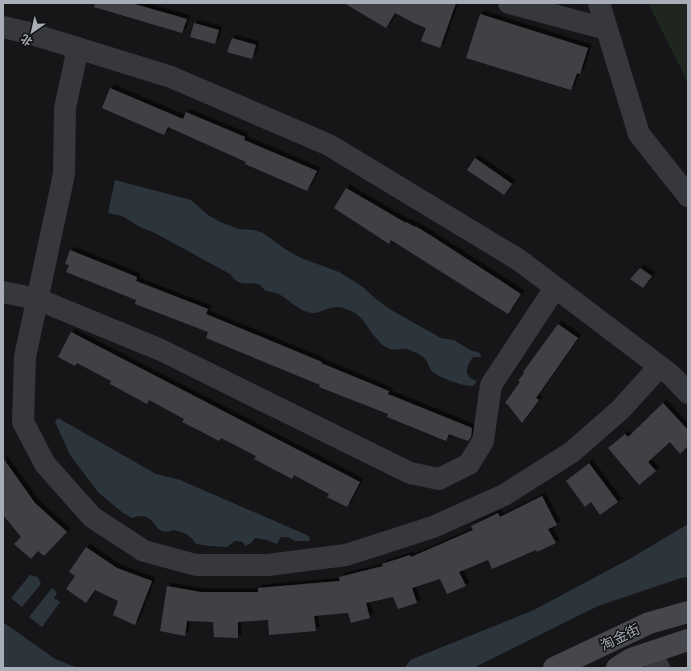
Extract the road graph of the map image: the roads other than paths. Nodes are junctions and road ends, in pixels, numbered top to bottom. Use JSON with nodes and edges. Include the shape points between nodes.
{"nodes":[{"id":1,"x":508,"y":3,"type":"edge"},
{"id":2,"x":599,"y":3,"type":"edge"},
{"id":3,"x":3,"y":27,"type":"edge"},
{"id":4,"x":606,"y":29,"type":"junction"},
{"id":5,"x":78,"y":48,"type":"junction"},
{"id":6,"x":688,"y":196,"type":"edge"},
{"id":7,"x":555,"y":288,"type":"junction"},
{"id":8,"x":3,"y":292,"type":"edge"},
{"id":9,"x":37,"y":299,"type":"junction"},
{"id":10,"x":659,"y":367,"type":"junction"},
{"id":11,"x":688,"y":393,"type":"edge"},
{"id":12,"x":688,"y":612,"type":"edge"},
{"id":13,"x":688,"y":640,"type":"edge"},
{"id":14,"x":654,"y":660,"type":"edge"},
{"id":15,"x":554,"y":668,"type":"edge"},
{"id":16,"x":617,"y":668,"type":"edge"}],
"edges":[{"from":1,"to":4,"type":"street"},
{"from":2,"to":4,"type":"street"},
{"from":3,"to":5,"type":"street","via":[[29,32]]},
{"from":4,"to":6,"type":"street","via":[[639,134]]},
{"from":5,"to":7,"type":"street","via":[[171,77],[329,145],[519,260]]},
{"from":5,"to":9,"type":"street","via":[[65,108],[64,174]]},
{"from":7,"to":9,"type":"street","via":[[491,385],[483,441],[469,464],[439,479],[410,473],[161,350]]},
{"from":7,"to":10,"type":"street"},
{"from":8,"to":9,"type":"street"},
{"from":9,"to":10,"type":"street","via":[[25,357],[22,422],[45,464],[92,517],[144,551],[196,565],[268,565],[346,555],[433,527],[504,495],[572,452],[621,409]]},
{"from":10,"to":11,"type":"street"},
{"from":12,"to":15,"type":"street","name":"淘金街","via":[[648,623]]},
{"from":13,"to":14,"type":"street","name":"淘金街"},
{"from":14,"to":16,"type":"street","name":"淘金街","via":[[631,659]]}]}
